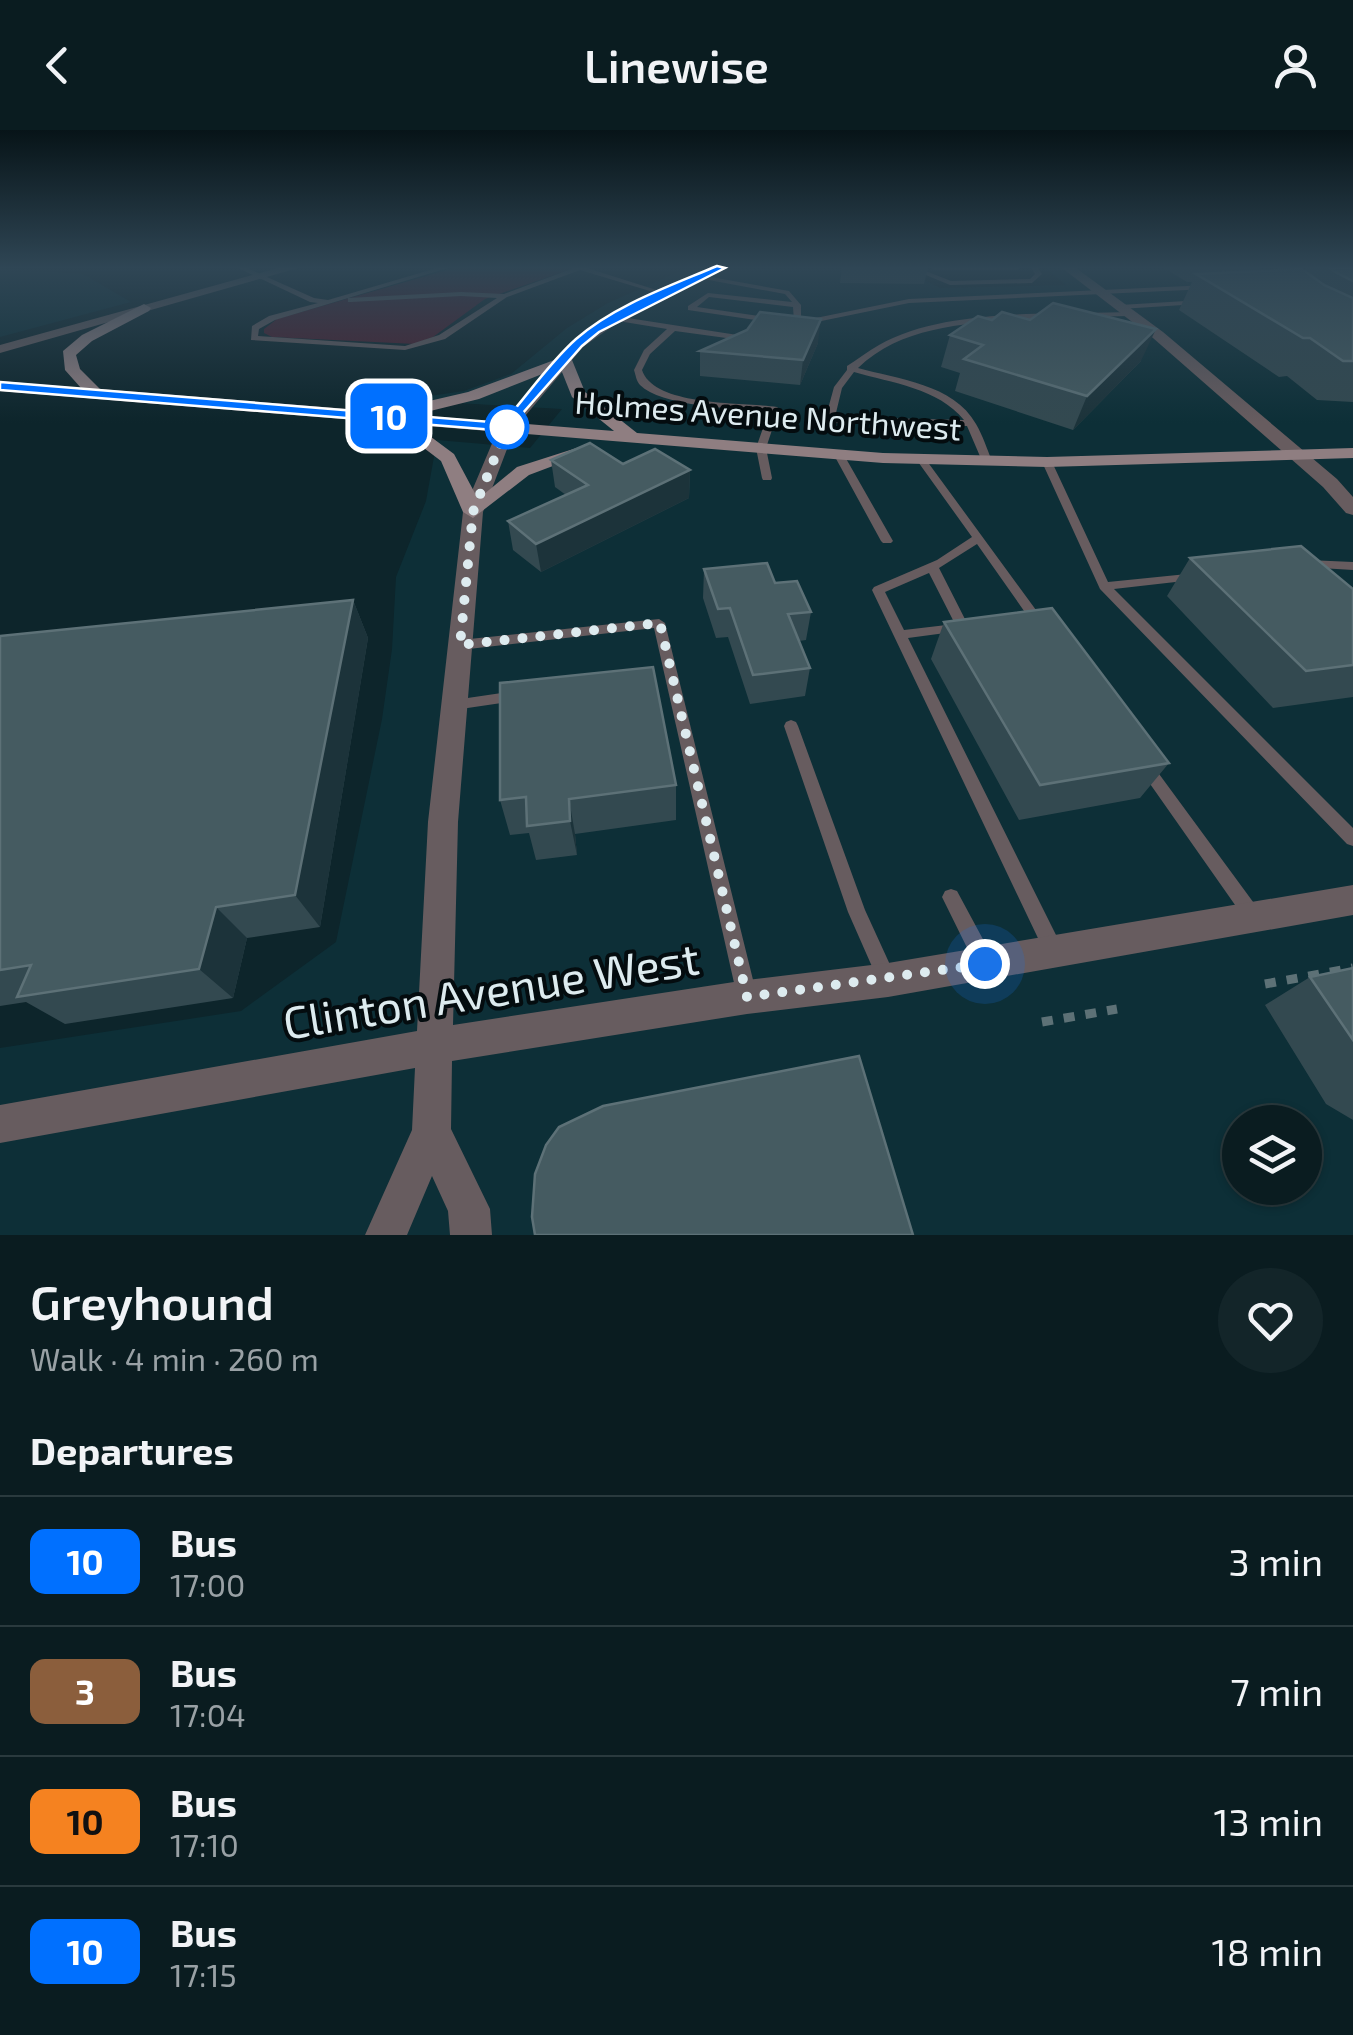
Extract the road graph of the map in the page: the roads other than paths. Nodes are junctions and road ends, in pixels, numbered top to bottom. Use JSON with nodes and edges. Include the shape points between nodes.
{"nodes":[{"id":1,"x":103,"y":320,"type":"edge"},
{"id":2,"x":122,"y":320,"type":"edge"},
{"id":3,"x":269,"y":320,"type":"edge"},
{"id":4,"x":469,"y":320,"type":"edge"},
{"id":5,"x":613,"y":320,"type":"edge"},
{"id":6,"x":624,"y":320,"type":"edge"},
{"id":7,"x":768,"y":320,"type":"edge"},
{"id":8,"x":797,"y":320,"type":"edge"},
{"id":9,"x":819,"y":320,"type":"edge"},
{"id":10,"x":971,"y":320,"type":"edge"},
{"id":11,"x":1136,"y":320,"type":"edge"},
{"id":12,"x":797,"y":324,"type":"junction"},
{"id":13,"x":674,"y":328,"type":"junction"},
{"id":14,"x":741,"y":338,"type":"edge"},
{"id":15,"x":0,"y":349,"type":"edge"},
{"id":16,"x":565,"y":360,"type":"junction"},
{"id":17,"x":850,"y":368,"type":"junction"},
{"id":18,"x":0,"y":386,"type":"edge"},
{"id":19,"x":93,"y":391,"type":"junction"},
{"id":20,"x":386,"y":416,"type":"junction"},
{"id":21,"x":971,"y":423,"type":"junction"},
{"id":22,"x":507,"y":427,"type":"junction"},
{"id":23,"x":634,"y":438,"type":"junction"},
{"id":24,"x":761,"y":448,"type":"junction"},
{"id":25,"x":1353,"y":453,"type":"edge"},
{"id":26,"x":839,"y":454,"type":"junction"},
{"id":27,"x":1297,"y":455,"type":"junction"},
{"id":28,"x":921,"y":459,"type":"junction"},
{"id":29,"x":988,"y":461,"type":"junction"},
{"id":30,"x":1047,"y":462,"type":"junction"},
{"id":31,"x":766,"y":478,"type":"dead end"},
{"id":32,"x":1353,"y":509,"type":"edge"},
{"id":33,"x":473,"y":512,"type":"junction"},
{"id":34,"x":978,"y":538,"type":"junction"},
{"id":35,"x":888,"y":542,"type":"dead end"},
{"id":36,"x":1292,"y":564,"type":"edge"},
{"id":37,"x":1353,"y":566,"type":"edge"},
{"id":38,"x":932,"y":567,"type":"junction"},
{"id":39,"x":1217,"y":573,"type":"edge"},
{"id":40,"x":1104,"y":586,"type":"junction"},
{"id":41,"x":900,"y":635,"type":"junction"},
{"id":42,"x":1050,"y":636,"type":"edge"},
{"id":43,"x":460,"y":645,"type":"junction"},
{"id":44,"x":527,"y":695,"type":"edge"},
{"id":45,"x":454,"y":705,"type":"junction"},
{"id":46,"x":790,"y":726,"type":"dead end"},
{"id":47,"x":1141,"y":761,"type":"edge"},
{"id":48,"x":1353,"y":839,"type":"edge"},
{"id":49,"x":951,"y":897,"type":"dead end"},
{"id":50,"x":1353,"y":900,"type":"edge"},
{"id":51,"x":1253,"y":917,"type":"junction"},
{"id":52,"x":1054,"y":952,"type":"junction"},
{"id":53,"x":985,"y":964,"type":"junction"},
{"id":54,"x":888,"y":980,"type":"junction"},
{"id":55,"x":747,"y":997,"type":"junction"},
{"id":56,"x":434,"y":1046,"type":"junction"},
{"id":57,"x":0,"y":1124,"type":"edge"},
{"id":58,"x":431,"y":1132,"type":"junction"},
{"id":59,"x":386,"y":1235,"type":"edge"},
{"id":60,"x":471,"y":1235,"type":"edge"}],
"edges":[{"from":1,"to":15,"type":"street"},
{"from":2,"to":19,"type":"main road","via":[[68,354],[74,372]]},
{"from":3,"to":4,"type":"lane","via":[[255,328],[254,338],[405,348],[442,337]]},
{"from":5,"to":16,"type":"street"},
{"from":6,"to":13,"type":"lane"},
{"from":7,"to":12,"type":"lane"},
{"from":8,"to":12,"type":"lane"},
{"from":9,"to":12,"type":"lane"},
{"from":10,"to":17,"type":"lane","via":[[934,326]]},
{"from":11,"to":27,"type":"street"},
{"from":13,"to":14,"type":"lane"},
{"from":13,"to":24,"type":"lane","via":[[645,354],[640,381],[672,398],[774,409]]},
{"from":16,"to":20,"type":"main road","via":[[472,396]]},
{"from":16,"to":22,"type":"street"},
{"from":16,"to":23,"type":"main road","via":[[578,394]]},
{"from":17,"to":21,"type":"lane","via":[[937,394],[960,406]]},
{"from":17,"to":21,"type":"lane","via":[[830,420]]},
{"from":18,"to":19,"type":"main road","name":"Holmes Avenue Northwest"},
{"from":19,"to":20,"type":"main road","name":"Holmes Avenue Northwest"},
{"from":20,"to":22,"type":"main road","name":"Holmes Avenue Northwest"},
{"from":20,"to":33,"type":"main road","via":[[451,459]]},
{"from":21,"to":29,"type":"lane"},
{"from":22,"to":23,"type":"main road","name":"Holmes Avenue Northwest"},
{"from":22,"to":33,"type":"street"},
{"from":23,"to":24,"type":"main road","name":"Holmes Avenue Northwest"},
{"from":23,"to":33,"type":"main road","via":[[536,465]]},
{"from":24,"to":26,"type":"main road","name":"Holmes Avenue Northwest"},
{"from":24,"to":31,"type":"lane"},
{"from":25,"to":27,"type":"main road","name":"Holmes Avenue Northwest"},
{"from":26,"to":28,"type":"main road","name":"Holmes Avenue Northwest"},
{"from":26,"to":35,"type":"lane"},
{"from":27,"to":30,"type":"main road","name":"Holmes Avenue Northwest"},
{"from":27,"to":32,"type":"street"},
{"from":28,"to":29,"type":"main road","name":"Holmes Avenue Northwest"},
{"from":28,"to":34,"type":"lane"},
{"from":29,"to":30,"type":"main road","name":"Holmes Avenue Northwest"},
{"from":30,"to":40,"type":"lane"},
{"from":33,"to":43,"type":"street"},
{"from":34,"to":38,"type":"lane"},
{"from":34,"to":42,"type":"lane"},
{"from":36,"to":37,"type":"lane"},
{"from":38,"to":41,"type":"lane","via":[[878,590]]},
{"from":38,"to":41,"type":"lane","via":[[963,627]]},
{"from":39,"to":40,"type":"lane"},
{"from":40,"to":48,"type":"lane"},
{"from":41,"to":52,"type":"lane"},
{"from":43,"to":45,"type":"street"},
{"from":43,"to":55,"type":"lane","via":[[660,623],[664,680]]},
{"from":44,"to":45,"type":"lane"},
{"from":45,"to":56,"type":"street"},
{"from":46,"to":54,"type":"lane","via":[[856,912]]},
{"from":47,"to":51,"type":"lane"},
{"from":49,"to":53,"type":"lane"},
{"from":50,"to":51,"type":"street","name":"Clinton Avenue West"},
{"from":51,"to":52,"type":"street","name":"Clinton Avenue West"},
{"from":52,"to":53,"type":"street","name":"Clinton Avenue West"},
{"from":53,"to":54,"type":"street","name":"Clinton Avenue West"},
{"from":54,"to":55,"type":"street","name":"Clinton Avenue West"},
{"from":55,"to":56,"type":"street","name":"Clinton Avenue West"},
{"from":56,"to":57,"type":"street","name":"Clinton Avenue West"},
{"from":56,"to":58,"type":"street"},
{"from":58,"to":59,"type":"street"},
{"from":58,"to":60,"type":"street","via":[[470,1209]]}]}
